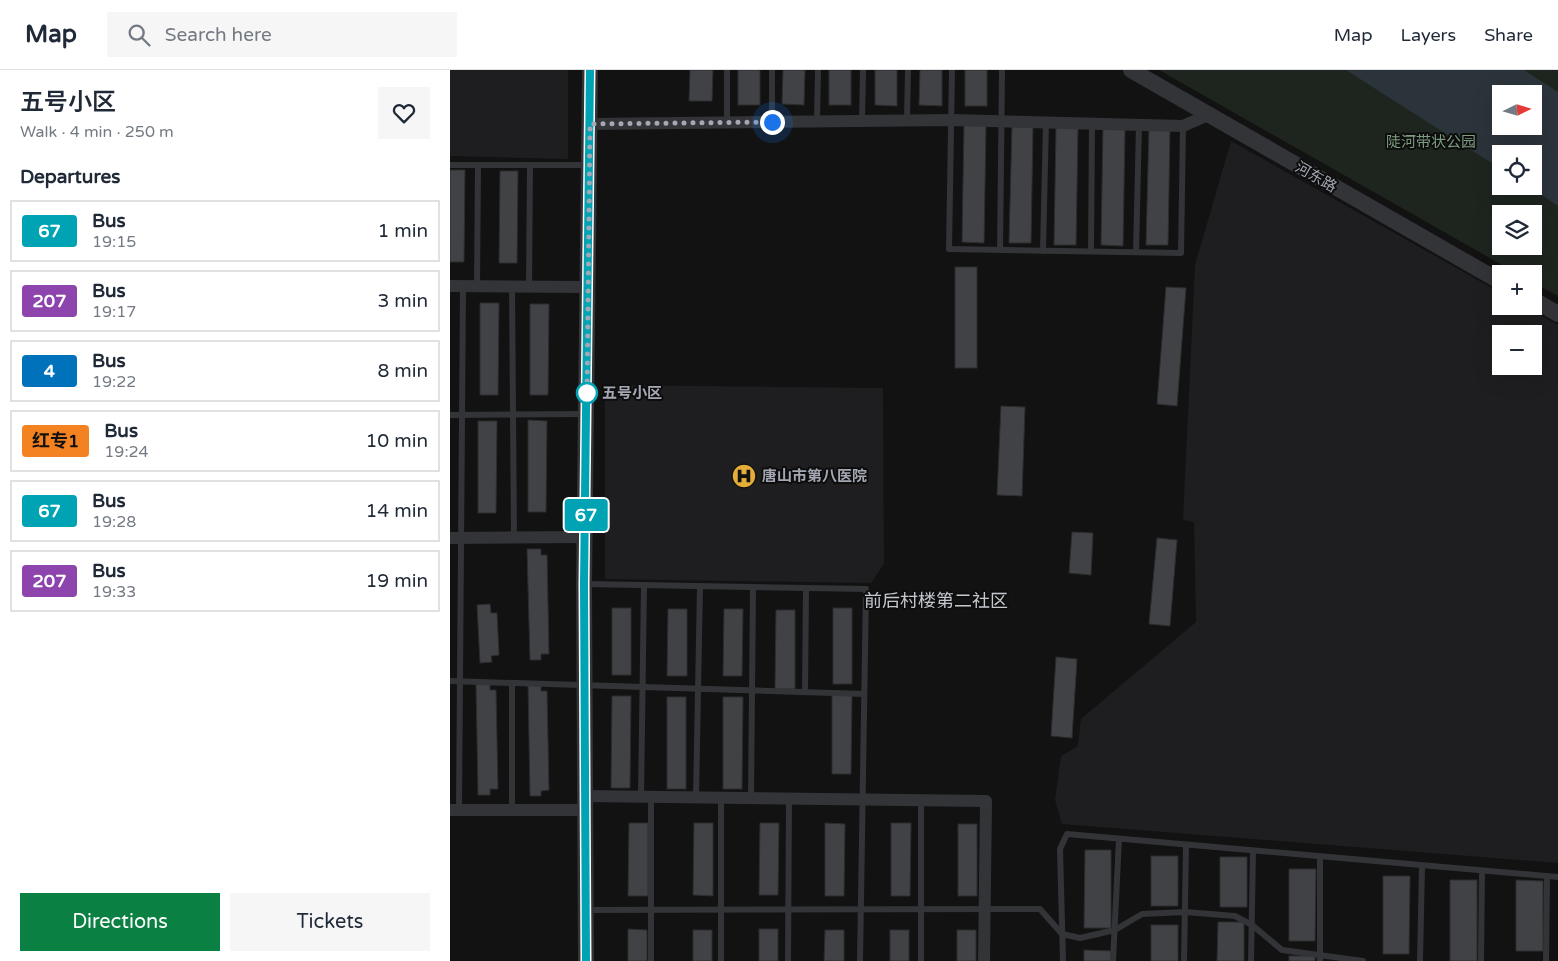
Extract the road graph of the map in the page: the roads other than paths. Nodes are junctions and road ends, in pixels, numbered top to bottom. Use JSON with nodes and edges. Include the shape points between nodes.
{"nodes":[{"id":1,"x":590,"y":70,"type":"edge"},
{"id":2,"x":727,"y":70,"type":"edge"},
{"id":3,"x":772,"y":70,"type":"edge"},
{"id":4,"x":818,"y":70,"type":"edge"},
{"id":5,"x":863,"y":70,"type":"edge"},
{"id":6,"x":908,"y":70,"type":"edge"},
{"id":7,"x":952,"y":70,"type":"edge"},
{"id":8,"x":1002,"y":70,"type":"edge"},
{"id":9,"x":1131,"y":70,"type":"edge"},
{"id":10,"x":1208,"y":115,"type":"junction"},
{"id":11,"x":907,"y":120,"type":"junction"},
{"id":12,"x":952,"y":120,"type":"junction"},
{"id":13,"x":862,"y":121,"type":"junction"},
{"id":14,"x":1001,"y":121,"type":"junction"},
{"id":15,"x":727,"y":122,"type":"junction"},
{"id":16,"x":772,"y":122,"type":"junction"},
{"id":17,"x":817,"y":122,"type":"junction"},
{"id":18,"x":1046,"y":122,"type":"junction"},
{"id":19,"x":590,"y":124,"type":"junction"},
{"id":20,"x":1092,"y":124,"type":"junction"},
{"id":21,"x":1139,"y":125,"type":"junction"},
{"id":22,"x":1183,"y":126,"type":"junction"},
{"id":23,"x":450,"y":165,"type":"edge"},
{"id":24,"x":478,"y":165,"type":"junction"},
{"id":25,"x":530,"y":165,"type":"junction"},
{"id":26,"x":590,"y":165,"type":"junction"},
{"id":27,"x":1000,"y":250,"type":"junction"},
{"id":28,"x":1043,"y":251,"type":"junction"},
{"id":29,"x":1091,"y":251,"type":"junction"},
{"id":30,"x":1136,"y":252,"type":"junction"},
{"id":31,"x":1492,"y":277,"type":"edge"},
{"id":32,"x":456,"y":286,"type":"edge"},
{"id":33,"x":477,"y":286,"type":"junction"},
{"id":34,"x":512,"y":287,"type":"junction"},
{"id":35,"x":529,"y":287,"type":"junction"},
{"id":36,"x":588,"y":287,"type":"junction"},
{"id":37,"x":1542,"y":305,"type":"edge"},
{"id":38,"x":1558,"y":314,"type":"edge"},
{"id":39,"x":587,"y":414,"type":"junction"},
{"id":40,"x":450,"y":415,"type":"edge"},
{"id":41,"x":462,"y":415,"type":"junction"},
{"id":42,"x":513,"y":415,"type":"junction"},
{"id":43,"x":514,"y":537,"type":"junction"},
{"id":44,"x":586,"y":537,"type":"junction"},
{"id":45,"x":456,"y":538,"type":"edge"},
{"id":46,"x":584,"y":584,"type":"junction"},
{"id":47,"x":644,"y":585,"type":"junction"},
{"id":48,"x":700,"y":586,"type":"junction"},
{"id":49,"x":753,"y":587,"type":"junction"},
{"id":50,"x":806,"y":588,"type":"junction"},
{"id":51,"x":450,"y":681,"type":"edge"},
{"id":52,"x":461,"y":681,"type":"junction"},
{"id":53,"x":512,"y":683,"type":"junction"},
{"id":54,"x":584,"y":685,"type":"junction"},
{"id":55,"x":642,"y":687,"type":"junction"},
{"id":56,"x":698,"y":689,"type":"junction"},
{"id":57,"x":751,"y":690,"type":"junction"},
{"id":58,"x":805,"y":692,"type":"junction"},
{"id":59,"x":864,"y":694,"type":"junction"},
{"id":60,"x":646,"y":797,"type":"junction"},
{"id":61,"x":696,"y":797,"type":"junction"},
{"id":62,"x":721,"y":798,"type":"junction"},
{"id":63,"x":751,"y":798,"type":"junction"},
{"id":64,"x":789,"y":799,"type":"junction"},
{"id":65,"x":862,"y":799,"type":"junction"},
{"id":66,"x":921,"y":800,"type":"junction"},
{"id":67,"x":585,"y":803,"type":"junction"},
{"id":68,"x":454,"y":810,"type":"edge"},
{"id":69,"x":512,"y":810,"type":"junction"},
{"id":70,"x":1119,"y":839,"type":"junction"},
{"id":71,"x":1186,"y":845,"type":"junction"},
{"id":72,"x":1253,"y":851,"type":"junction"},
{"id":73,"x":1320,"y":857,"type":"junction"},
{"id":74,"x":1422,"y":866,"type":"junction"},
{"id":75,"x":1482,"y":871,"type":"junction"},
{"id":76,"x":1547,"y":876,"type":"junction"},
{"id":77,"x":1558,"y":877,"type":"edge"},
{"id":78,"x":861,"y":909,"type":"junction"},
{"id":79,"x":921,"y":909,"type":"junction"},
{"id":80,"x":984,"y":909,"type":"junction"},
{"id":81,"x":586,"y":910,"type":"junction"},
{"id":82,"x":651,"y":910,"type":"junction"},
{"id":83,"x":721,"y":910,"type":"junction"},
{"id":84,"x":789,"y":910,"type":"junction"},
{"id":85,"x":1185,"y":912,"type":"junction"},
{"id":86,"x":1252,"y":925,"type":"junction"},
{"id":87,"x":1115,"y":930,"type":"junction"},
{"id":88,"x":1062,"y":934,"type":"junction"},
{"id":89,"x":1320,"y":957,"type":"edge"},
{"id":90,"x":586,"y":961,"type":"edge"},
{"id":91,"x":651,"y":961,"type":"edge"},
{"id":92,"x":721,"y":961,"type":"edge"},
{"id":93,"x":788,"y":961,"type":"edge"},
{"id":94,"x":860,"y":961,"type":"edge"},
{"id":95,"x":920,"y":961,"type":"edge"},
{"id":96,"x":984,"y":961,"type":"edge"},
{"id":97,"x":1063,"y":961,"type":"edge"},
{"id":98,"x":1114,"y":961,"type":"edge"},
{"id":99,"x":1184,"y":961,"type":"edge"},
{"id":100,"x":1251,"y":961,"type":"edge"},
{"id":101,"x":1363,"y":961,"type":"edge"},
{"id":102,"x":1420,"y":961,"type":"edge"},
{"id":103,"x":1480,"y":961,"type":"edge"},
{"id":104,"x":1546,"y":961,"type":"edge"}],
"edges":[{"from":1,"to":19,"type":"street"},
{"from":2,"to":15,"type":"lane"},
{"from":3,"to":16,"type":"lane"},
{"from":4,"to":17,"type":"lane"},
{"from":5,"to":13,"type":"lane"},
{"from":6,"to":11,"type":"lane"},
{"from":7,"to":12,"type":"lane"},
{"from":8,"to":14,"type":"lane"},
{"from":9,"to":10,"type":"street","name":"河东路"},
{"from":10,"to":22,"type":"street"},
{"from":10,"to":31,"type":"street","name":"河东路"},
{"from":11,"to":12,"type":"street"},
{"from":11,"to":13,"type":"street"},
{"from":12,"to":14,"type":"street"},
{"from":12,"to":27,"type":"lane","via":[[950,250]]},
{"from":13,"to":17,"type":"street"},
{"from":14,"to":18,"type":"street"},
{"from":14,"to":27,"type":"lane"},
{"from":15,"to":16,"type":"street"},
{"from":15,"to":19,"type":"street"},
{"from":16,"to":17,"type":"street"},
{"from":18,"to":20,"type":"street"},
{"from":18,"to":28,"type":"lane"},
{"from":19,"to":26,"type":"street"},
{"from":20,"to":21,"type":"street"},
{"from":20,"to":29,"type":"lane"},
{"from":21,"to":22,"type":"street"},
{"from":21,"to":30,"type":"lane"},
{"from":22,"to":30,"type":"lane","via":[[1181,253]]},
{"from":23,"to":24,"type":"lane"},
{"from":24,"to":25,"type":"lane"},
{"from":24,"to":33,"type":"lane"},
{"from":25,"to":26,"type":"lane"},
{"from":25,"to":35,"type":"lane"},
{"from":26,"to":36,"type":"street"},
{"from":27,"to":28,"type":"lane"},
{"from":28,"to":29,"type":"lane"},
{"from":29,"to":30,"type":"lane"},
{"from":32,"to":33,"type":"street"},
{"from":32,"to":41,"type":"lane"},
{"from":33,"to":34,"type":"street"},
{"from":34,"to":35,"type":"street"},
{"from":34,"to":42,"type":"lane"},
{"from":35,"to":36,"type":"street"},
{"from":36,"to":39,"type":"street"},
{"from":37,"to":38,"type":"street"},
{"from":39,"to":42,"type":"lane"},
{"from":39,"to":44,"type":"street"},
{"from":40,"to":41,"type":"lane"},
{"from":41,"to":42,"type":"lane"},
{"from":41,"to":45,"type":"lane"},
{"from":42,"to":43,"type":"lane"},
{"from":43,"to":44,"type":"street"},
{"from":43,"to":45,"type":"street"},
{"from":44,"to":46,"type":"street"},
{"from":45,"to":52,"type":"lane"},
{"from":46,"to":47,"type":"lane"},
{"from":46,"to":54,"type":"street"},
{"from":47,"to":48,"type":"lane"},
{"from":47,"to":55,"type":"lane"},
{"from":48,"to":49,"type":"lane"},
{"from":48,"to":56,"type":"lane"},
{"from":49,"to":50,"type":"lane"},
{"from":49,"to":57,"type":"lane"},
{"from":50,"to":58,"type":"lane"},
{"from":50,"to":59,"type":"lane","via":[[866,589]]},
{"from":51,"to":52,"type":"lane"},
{"from":52,"to":53,"type":"lane"},
{"from":52,"to":68,"type":"lane"},
{"from":53,"to":54,"type":"lane"},
{"from":53,"to":69,"type":"lane"},
{"from":54,"to":55,"type":"lane"},
{"from":54,"to":67,"type":"street"},
{"from":55,"to":56,"type":"lane"},
{"from":55,"to":60,"type":"lane"},
{"from":56,"to":57,"type":"lane"},
{"from":56,"to":61,"type":"lane"},
{"from":57,"to":58,"type":"lane"},
{"from":57,"to":63,"type":"lane"},
{"from":58,"to":59,"type":"lane"},
{"from":59,"to":65,"type":"lane"},
{"from":60,"to":61,"type":"street"},
{"from":60,"to":67,"type":"street"},
{"from":60,"to":82,"type":"lane"},
{"from":61,"to":62,"type":"street"},
{"from":62,"to":63,"type":"street"},
{"from":62,"to":83,"type":"lane"},
{"from":63,"to":64,"type":"street"},
{"from":64,"to":65,"type":"street"},
{"from":64,"to":84,"type":"lane"},
{"from":65,"to":66,"type":"street"},
{"from":65,"to":78,"type":"lane"},
{"from":66,"to":79,"type":"lane"},
{"from":66,"to":80,"type":"street","via":[[986,801]]},
{"from":67,"to":69,"type":"street"},
{"from":67,"to":81,"type":"street"},
{"from":68,"to":69,"type":"street"},
{"from":70,"to":71,"type":"lane"},
{"from":70,"to":87,"type":"lane"},
{"from":70,"to":88,"type":"lane","via":[[1067,834],[1060,849]]},
{"from":71,"to":72,"type":"lane"},
{"from":71,"to":85,"type":"lane"},
{"from":72,"to":73,"type":"lane"},
{"from":72,"to":86,"type":"lane"},
{"from":73,"to":74,"type":"lane"},
{"from":73,"to":89,"type":"lane"},
{"from":74,"to":75,"type":"lane"},
{"from":74,"to":102,"type":"lane"},
{"from":75,"to":76,"type":"lane"},
{"from":75,"to":103,"type":"lane"},
{"from":76,"to":77,"type":"lane"},
{"from":76,"to":104,"type":"lane"},
{"from":78,"to":79,"type":"lane"},
{"from":78,"to":84,"type":"lane"},
{"from":78,"to":94,"type":"lane"},
{"from":79,"to":80,"type":"lane"},
{"from":79,"to":95,"type":"lane"},
{"from":80,"to":88,"type":"lane","via":[[1040,909]]},
{"from":80,"to":96,"type":"street"},
{"from":81,"to":82,"type":"lane"},
{"from":81,"to":90,"type":"street"},
{"from":82,"to":83,"type":"lane"},
{"from":82,"to":91,"type":"lane"},
{"from":83,"to":84,"type":"lane"},
{"from":83,"to":92,"type":"lane"},
{"from":84,"to":93,"type":"lane"},
{"from":85,"to":86,"type":"lane","via":[[1235,916]]},
{"from":85,"to":87,"type":"lane","via":[[1142,914]]},
{"from":85,"to":99,"type":"lane"},
{"from":86,"to":89,"type":"lane","via":[[1282,950]]},
{"from":86,"to":100,"type":"lane"},
{"from":87,"to":88,"type":"lane","via":[[1080,938]]},
{"from":87,"to":98,"type":"lane"},
{"from":88,"to":97,"type":"lane"},
{"from":89,"to":101,"type":"lane"}]}
